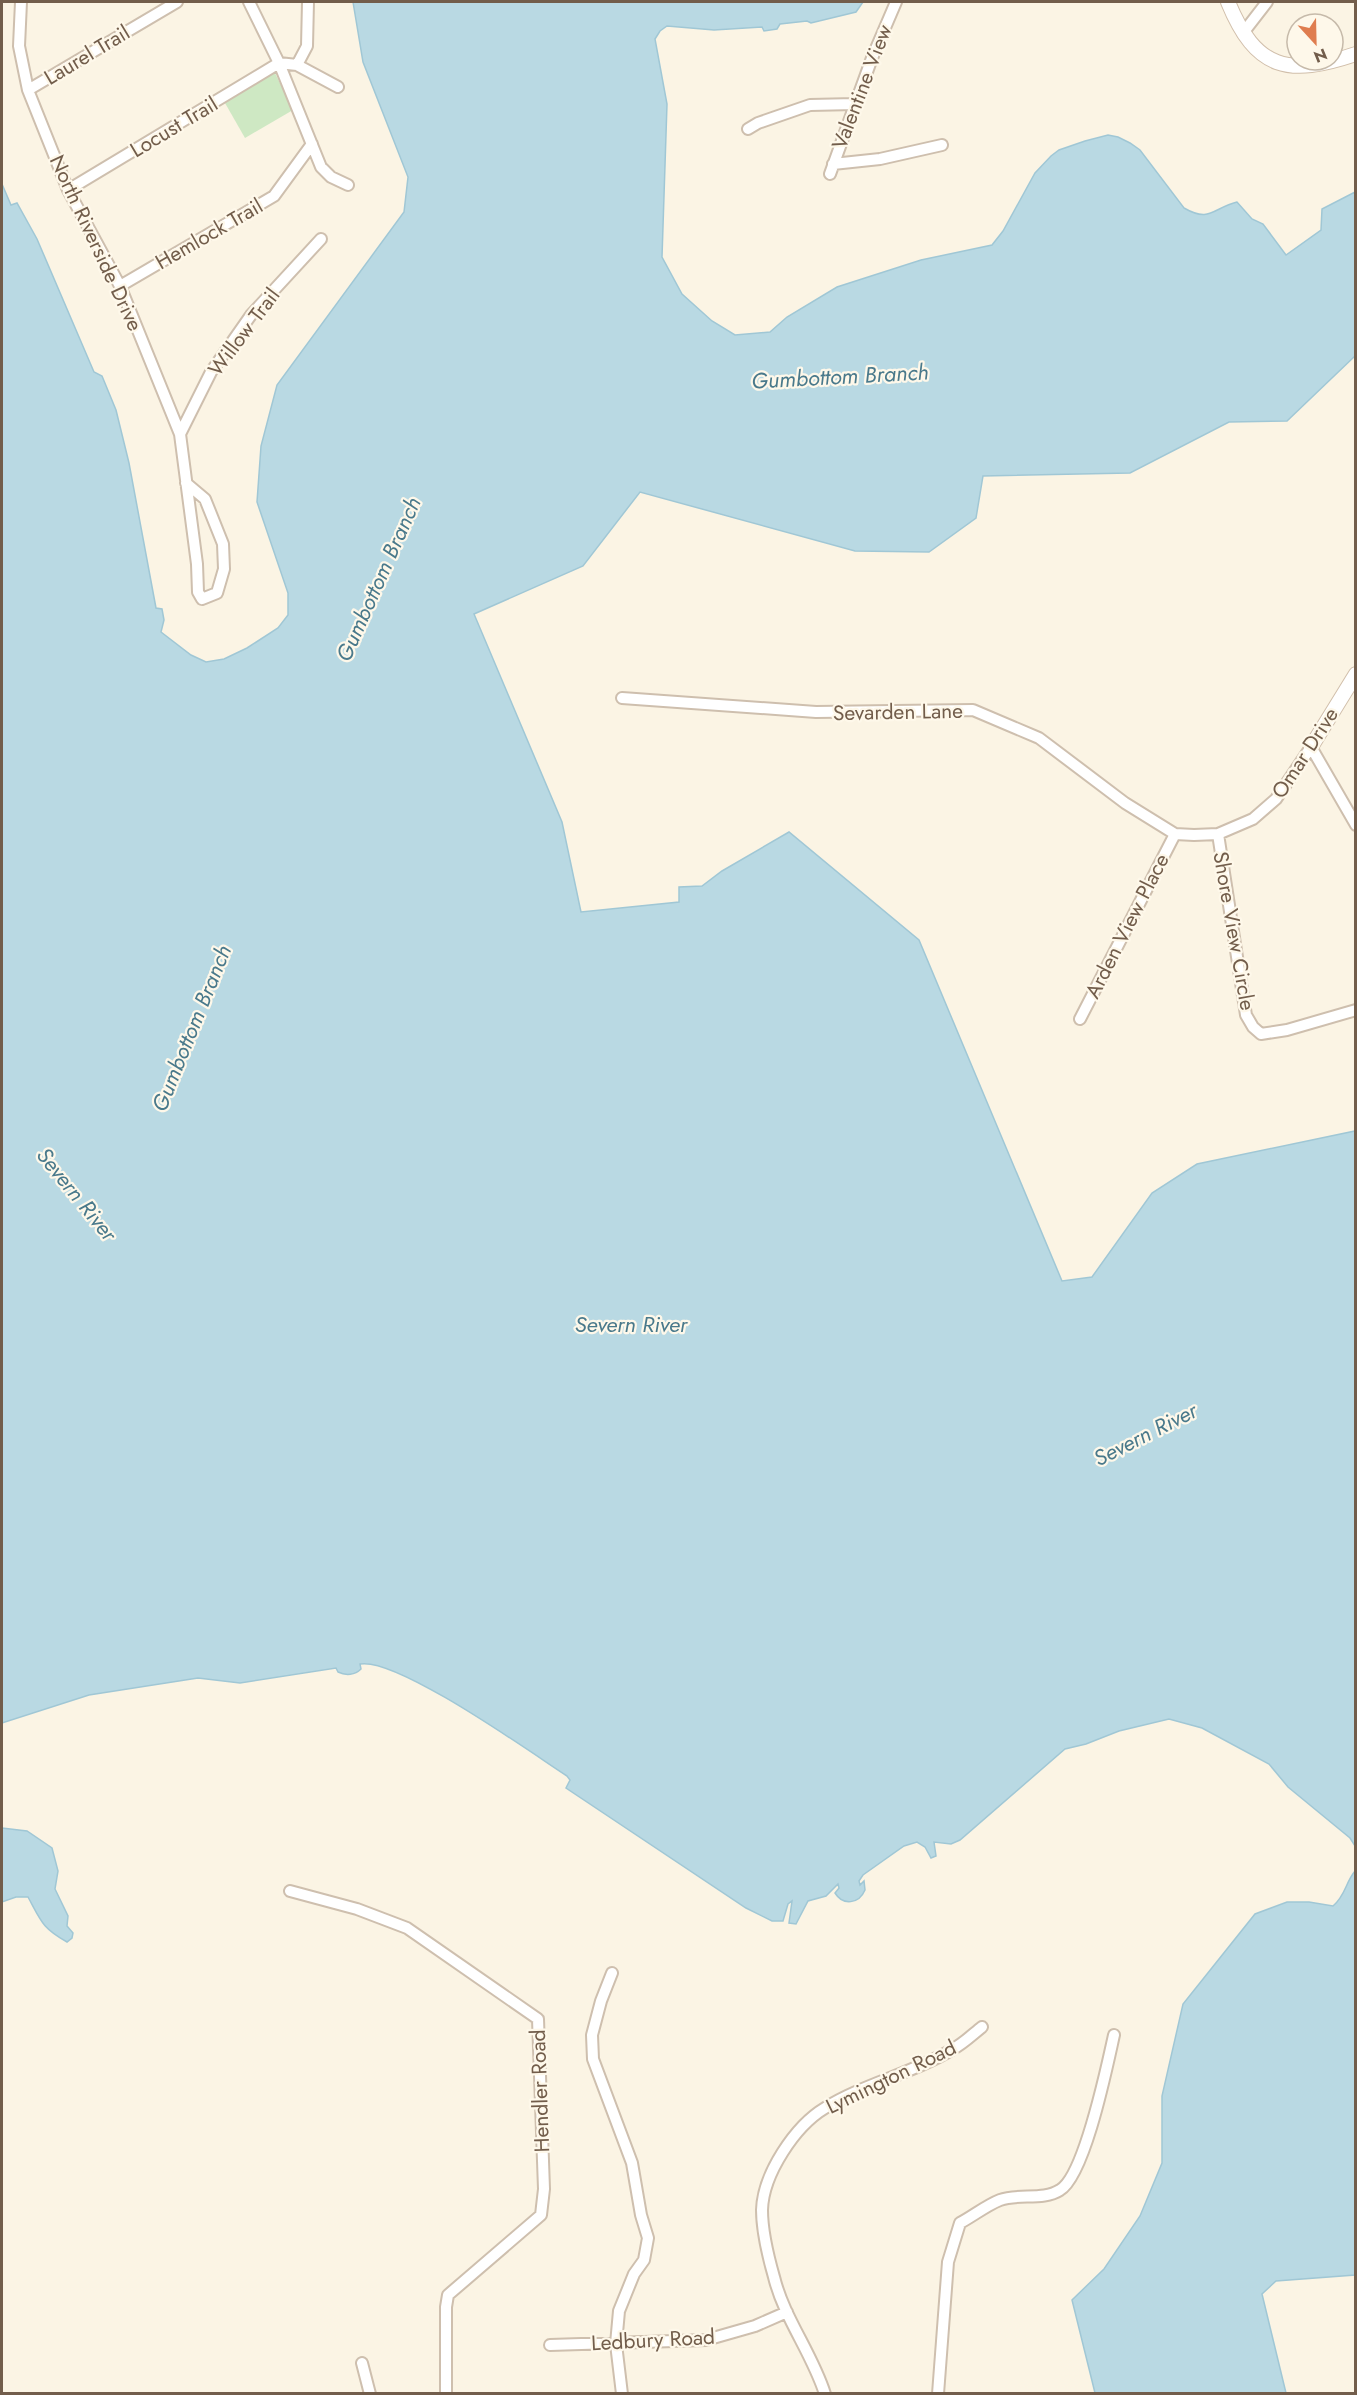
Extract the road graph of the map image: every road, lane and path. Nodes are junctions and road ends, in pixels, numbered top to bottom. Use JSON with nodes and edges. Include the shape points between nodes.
{"nodes":[{"id":1,"x":21,"y":2,"type":"edge"},
{"id":2,"x":177,"y":2,"type":"edge"},
{"id":3,"x":249,"y":2,"type":"edge"},
{"id":4,"x":308,"y":2,"type":"edge"},
{"id":5,"x":896,"y":2,"type":"edge"},
{"id":6,"x":1228,"y":2,"type":"edge"},
{"id":7,"x":1267,"y":2,"type":"edge"},
{"id":8,"x":1243,"y":33,"type":"junction"},
{"id":9,"x":1356,"y":54,"type":"edge"},
{"id":10,"x":279,"y":63,"type":"junction"},
{"id":11,"x":297,"y":65,"type":"junction"},
{"id":12,"x":338,"y":87,"type":"dead end"},
{"id":13,"x":28,"y":90,"type":"junction"},
{"id":14,"x":855,"y":105,"type":"junction"},
{"id":15,"x":748,"y":129,"type":"dead end"},
{"id":16,"x":312,"y":144,"type":"junction"},
{"id":17,"x":942,"y":145,"type":"dead end"},
{"id":18,"x":348,"y":185,"type":"dead end"},
{"id":19,"x":68,"y":190,"type":"junction"},
{"id":20,"x":321,"y":239,"type":"dead end"},
{"id":21,"x":120,"y":286,"type":"junction"},
{"id":22,"x":180,"y":434,"type":"junction"},
{"id":23,"x":186,"y":483,"type":"junction"},
{"id":24,"x":1356,"y":674,"type":"edge"},
{"id":25,"x":622,"y":698,"type":"dead end"},
{"id":26,"x":1311,"y":747,"type":"junction"},
{"id":27,"x":1356,"y":825,"type":"edge"},
{"id":28,"x":1175,"y":834,"type":"junction"},
{"id":29,"x":1218,"y":834,"type":"junction"},
{"id":30,"x":1356,"y":1010,"type":"edge"},
{"id":31,"x":1080,"y":1019,"type":"dead end"},
{"id":32,"x":290,"y":1891,"type":"dead end"},
{"id":33,"x":612,"y":1973,"type":"dead end"},
{"id":34,"x":982,"y":2027,"type":"dead end"},
{"id":35,"x":1114,"y":2034,"type":"dead end"},
{"id":36,"x":788,"y":2312,"type":"junction"},
{"id":37,"x":616,"y":2344,"type":"junction"},
{"id":38,"x":550,"y":2345,"type":"dead end"},
{"id":39,"x":362,"y":2363,"type":"dead end"},
{"id":40,"x":370,"y":2394,"type":"edge"},
{"id":41,"x":446,"y":2394,"type":"edge"},
{"id":42,"x":622,"y":2394,"type":"edge"},
{"id":43,"x":825,"y":2394,"type":"edge"},
{"id":44,"x":938,"y":2394,"type":"edge"}],
"edges":[{"from":1,"to":13,"type":"street","name":"North Riverside Drive","via":[[18,46]]},
{"from":2,"to":13,"type":"street","name":"Laurel Trail"},
{"from":3,"to":10,"type":"street"},
{"from":4,"to":11,"type":"street","via":[[307,46]]},
{"from":5,"to":14,"type":"street","name":"Valentine View"},
{"from":6,"to":8,"type":"street"},
{"from":7,"to":8,"type":"street"},
{"from":8,"to":9,"type":"street","via":[[1259,51],[1285,64],[1306,67]]},
{"from":10,"to":11,"type":"street"},
{"from":10,"to":16,"type":"street"},
{"from":10,"to":19,"type":"street","name":"Locust Trail"},
{"from":11,"to":12,"type":"street"},
{"from":13,"to":19,"type":"street","name":"North Riverside Drive"},
{"from":14,"to":15,"type":"street","via":[[810,105]]},
{"from":14,"to":17,"type":"street","name":"Valentine View","via":[[831,169]]},
{"from":16,"to":18,"type":"street","via":[[321,167]]},
{"from":16,"to":21,"type":"street","name":"Hemlock Trail","via":[[274,196]]},
{"from":19,"to":21,"type":"street","name":"North Riverside Drive"},
{"from":20,"to":22,"type":"street","name":"Willow Trail","via":[[251,315],[211,372]]},
{"from":21,"to":22,"type":"street","name":"North Riverside Drive"},
{"from":22,"to":23,"type":"street","name":"North Riverside Drive"},
{"from":23,"to":23,"type":"street","name":"North Riverside Drive","via":[[205,499],[223,544],[224,569],[217,593],[202,599],[198,592]]},
{"from":24,"to":26,"type":"street","name":"Omar Drive"},
{"from":25,"to":28,"type":"street","name":"Sevarden Lane","via":[[816,712],[973,710],[1039,738],[1125,803]]},
{"from":26,"to":27,"type":"street"},
{"from":26,"to":29,"type":"street","name":"Omar Drive","via":[[1266,809]]},
{"from":28,"to":29,"type":"street","name":"Omar Drive"},
{"from":28,"to":31,"type":"street","name":"Arden View Place"},
{"from":29,"to":30,"type":"street","name":"Shore View Circle","via":[[1246,1015],[1252,1027],[1261,1034],[1287,1030]]},
{"from":32,"to":41,"type":"street","name":"Hendler Road","via":[[407,1928],[538,2019],[544,2189],[541,2215],[448,2295]]},
{"from":33,"to":37,"type":"street","via":[[593,2032],[593,2059],[632,2163],[648,2238],[644,2260],[619,2310]]},
{"from":34,"to":36,"type":"street","name":"Lymington Road","via":[[953,2049],[824,2108],[797,2130],[781,2155],[762,2208],[774,2280]]},
{"from":35,"to":44,"type":"street","via":[[1096,2108],[1071,2180],[1059,2191],[1001,2199],[960,2223],[948,2262]]},
{"from":36,"to":37,"type":"street","name":"Ledbury Road","via":[[706,2340]]},
{"from":36,"to":43,"type":"street","name":"Lymington Road"},
{"from":37,"to":38,"type":"street","name":"Ledbury Road"},
{"from":37,"to":42,"type":"street"},
{"from":39,"to":40,"type":"street"}]}
